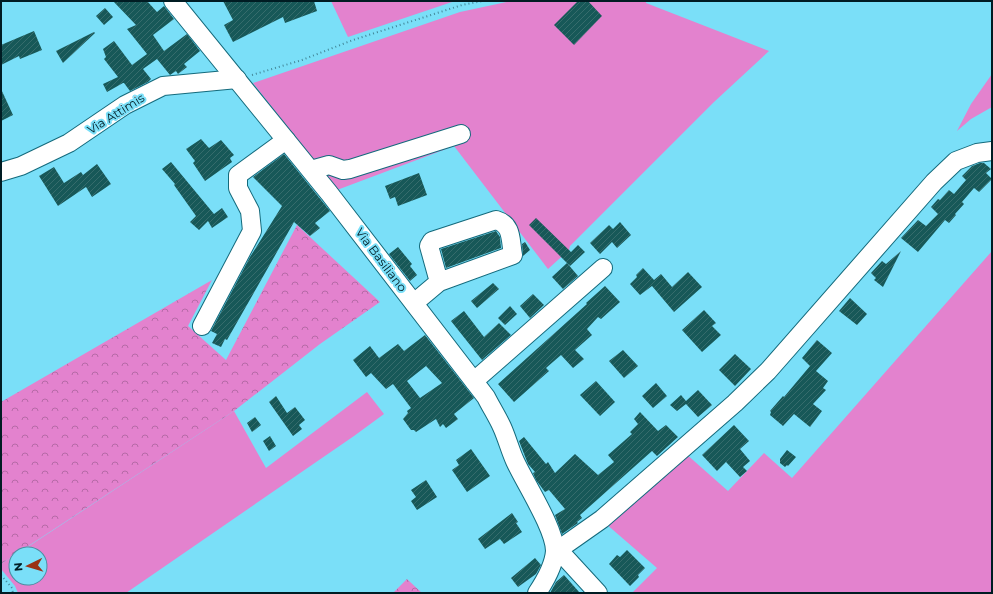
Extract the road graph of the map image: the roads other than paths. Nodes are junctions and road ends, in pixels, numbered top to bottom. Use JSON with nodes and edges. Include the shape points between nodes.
{"nodes":[{"id":1,"x":173,"y":1,"type":"edge"},
{"id":2,"x":237,"y":79,"type":"junction"},
{"id":3,"x":461,"y":134,"type":"dead end"},
{"id":4,"x":286,"y":140,"type":"junction"},
{"id":5,"x":992,"y":151,"type":"edge"},
{"id":6,"x":311,"y":170,"type":"junction"},
{"id":7,"x":1,"y":172,"type":"edge"},
{"id":8,"x":603,"y":268,"type":"dead end"},
{"id":9,"x":439,"y":282,"type":"junction"},
{"id":10,"x":414,"y":303,"type":"junction"},
{"id":11,"x":202,"y":326,"type":"dead end"},
{"id":12,"x":474,"y":381,"type":"junction"},
{"id":13,"x":555,"y":550,"type":"junction"},
{"id":14,"x":537,"y":593,"type":"edge"},
{"id":15,"x":598,"y":593,"type":"edge"}],
"edges":[{"from":1,"to":2,"type":"street","name":"Via Basiliano"},
{"from":2,"to":4,"type":"street","name":"Via Basiliano"},
{"from":2,"to":7,"type":"street","name":"Via Attimis","via":[[163,86],[126,105],[69,143],[21,166]]},
{"from":3,"to":6,"type":"street","via":[[350,170],[329,165]]},
{"from":4,"to":6,"type":"street","name":"Via Basiliano"},
{"from":4,"to":11,"type":"street","via":[[238,175],[238,188],[250,211],[252,231]]},
{"from":5,"to":13,"type":"street","via":[[977,153],[956,161],[934,182],[768,371],[602,519]]},
{"from":6,"to":10,"type":"street","name":"Via Basiliano"},
{"from":8,"to":12,"type":"street"},
{"from":9,"to":9,"type":"street","via":[[513,254],[509,228],[496,220],[432,241],[429,246]]},
{"from":9,"to":10,"type":"street"},
{"from":10,"to":12,"type":"street","name":"Via Basiliano"},
{"from":12,"to":13,"type":"street","name":"Via Basiliano","via":[[486,397],[502,428],[515,461],[550,532]]},
{"from":13,"to":14,"type":"street","via":[[549,571]]},
{"from":13,"to":15,"type":"street","via":[[564,556]]}]}
